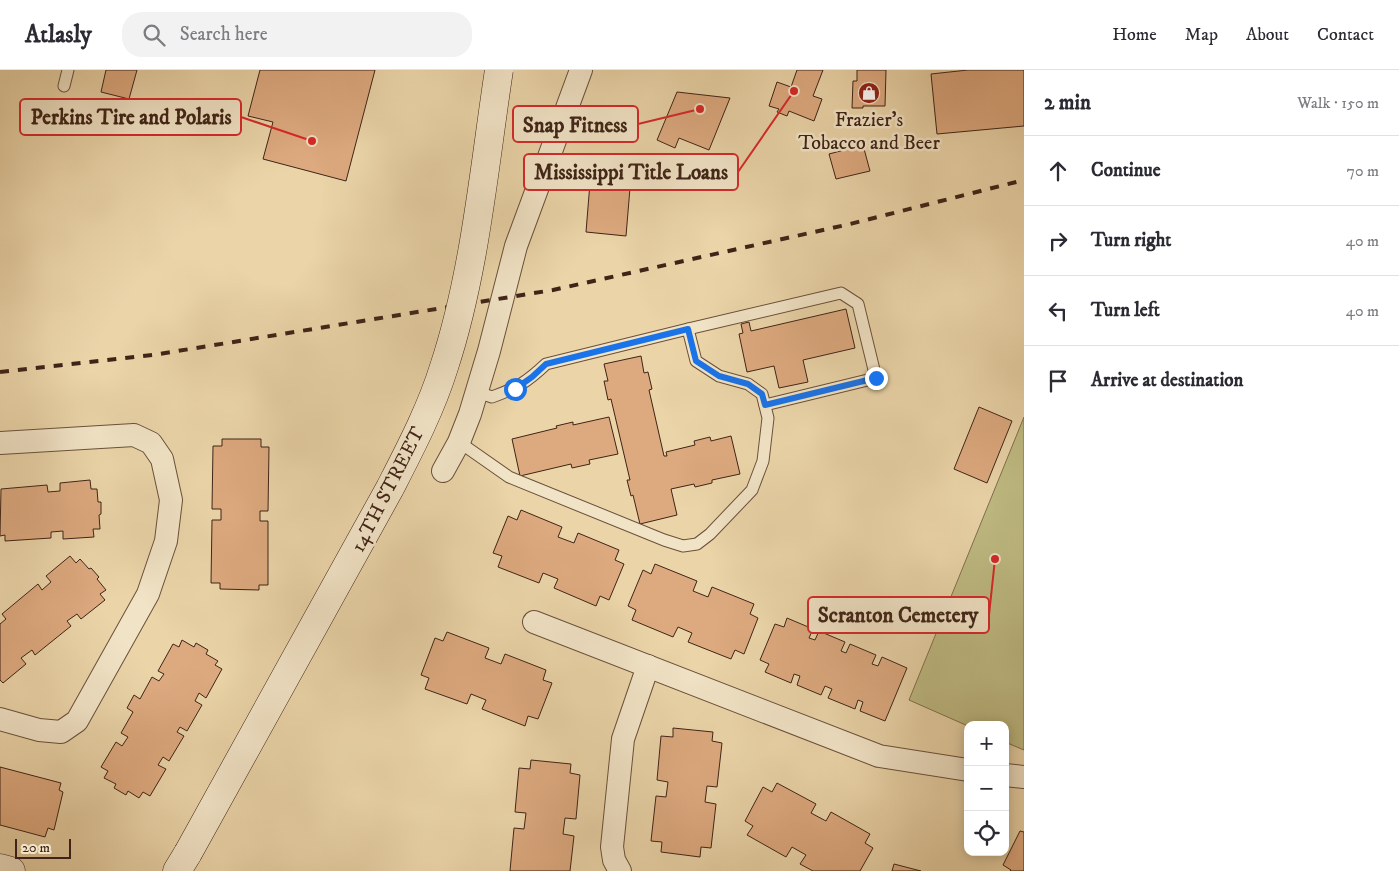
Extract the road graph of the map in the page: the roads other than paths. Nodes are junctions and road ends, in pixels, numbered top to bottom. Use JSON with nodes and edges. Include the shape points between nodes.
{"nodes":[{"id":1,"x":68,"y":70,"type":"edge"},
{"id":2,"x":498,"y":70,"type":"edge"},
{"id":3,"x":581,"y":70,"type":"edge"},
{"id":4,"x":64,"y":86,"type":"dead end"},
{"id":5,"x":688,"y":329,"type":"junction"},
{"id":6,"x":477,"y":392,"type":"junction"},
{"id":7,"x":765,"y":405,"type":"junction"},
{"id":8,"x":459,"y":442,"type":"junction"},
{"id":9,"x":0,"y":443,"type":"edge"},
{"id":10,"x":443,"y":471,"type":"dead end"},
{"id":11,"x":534,"y":622,"type":"dead end"},
{"id":12,"x":648,"y":666,"type":"junction"},
{"id":13,"x":0,"y":719,"type":"edge"},
{"id":14,"x":964,"y":769,"type":"edge"},
{"id":15,"x":1009,"y":775,"type":"edge"},
{"id":16,"x":1024,"y":777,"type":"edge"},
{"id":17,"x":182,"y":862,"type":"edge"},
{"id":18,"x":0,"y":868,"type":"edge"},
{"id":19,"x":11,"y":871,"type":"edge"},
{"id":20,"x":620,"y":871,"type":"edge"}],
"edges":[{"from":1,"to":4,"type":"lane"},
{"from":2,"to":17,"type":"street","name":"14TH STREET","bridge":true,"via":[[465,293],[444,368],[418,434]]},
{"from":3,"to":6,"type":"street","via":[[516,246]]},
{"from":5,"to":6,"type":"lane","via":[[546,364],[515,389],[492,398]]},
{"from":5,"to":7,"type":"lane","via":[[696,361],[719,376],[748,384],[762,394]]},
{"from":5,"to":7,"type":"lane","via":[[840,293],[858,304],[876,378]]},
{"from":6,"to":8,"type":"street"},
{"from":7,"to":8,"type":"lane","via":[[768,418],[763,461],[752,490],[710,534],[697,544],[683,546],[509,477]]},
{"from":8,"to":10,"type":"street"},
{"from":9,"to":13,"type":"street","via":[[134,435],[151,443],[162,459],[171,500],[166,541],[148,594],[77,721],[61,732]]},
{"from":11,"to":12,"type":"street"},
{"from":12,"to":14,"type":"street","via":[[879,756]]},
{"from":12,"to":20,"type":"street","via":[[624,739],[612,847]]},
{"from":15,"to":16,"type":"street"},
{"from":18,"to":19,"type":"street"}]}
